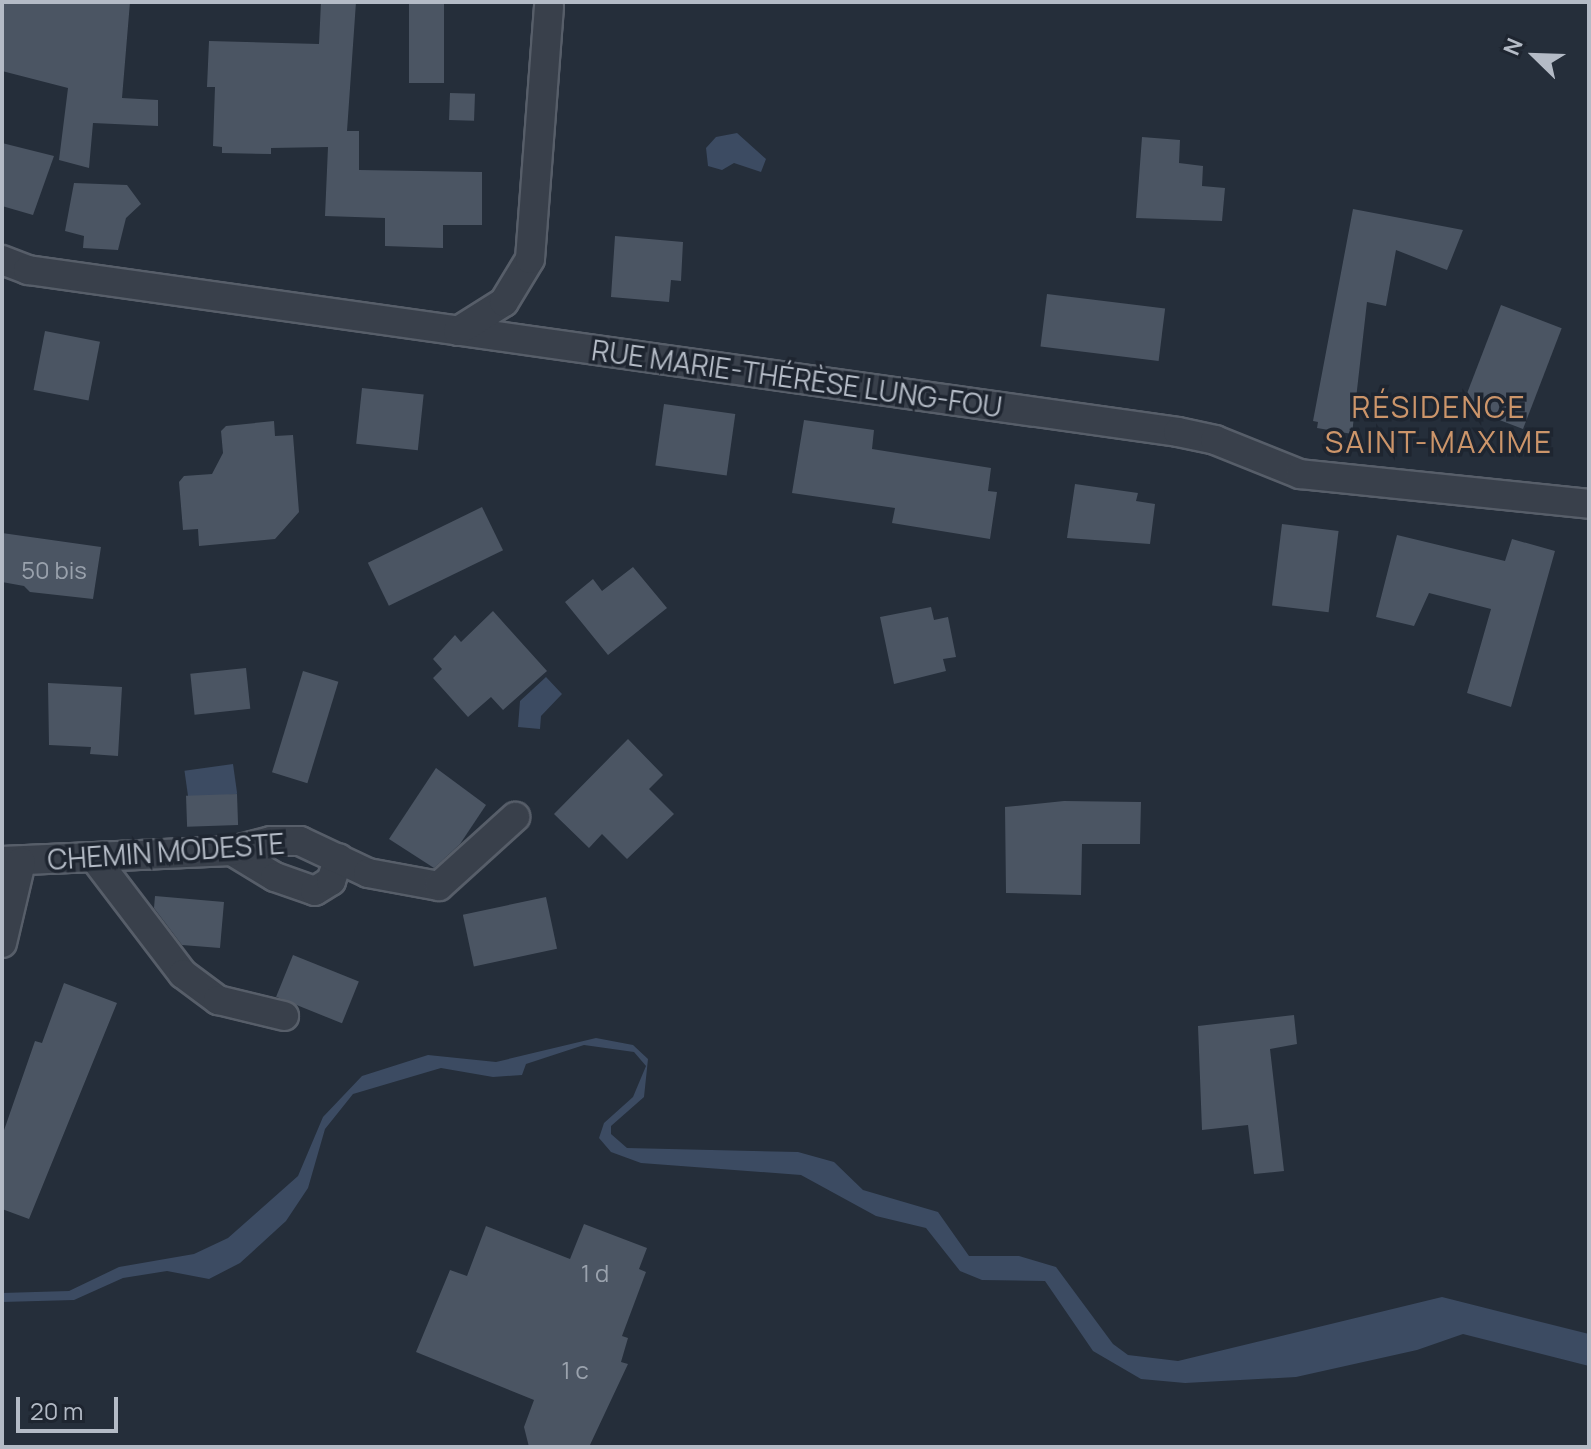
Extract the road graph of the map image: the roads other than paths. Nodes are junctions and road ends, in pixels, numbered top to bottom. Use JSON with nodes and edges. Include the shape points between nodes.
{"nodes":[{"id":1,"x":549,"y":7,"type":"dead end"},
{"id":2,"x":2,"y":260,"type":"edge"},
{"id":3,"x":458,"y":331,"type":"junction"},
{"id":4,"x":1589,"y":504,"type":"edge"},
{"id":5,"x":515,"y":817,"type":"dead end"},
{"id":6,"x":232,"y":851,"type":"junction"},
{"id":7,"x":339,"y":858,"type":"junction"},
{"id":8,"x":96,"y":860,"type":"junction"},
{"id":9,"x":12,"y":861,"type":"edge"},
{"id":10,"x":2,"y":943,"type":"edge"},
{"id":11,"x":284,"y":1016,"type":"dead end"}],
"edges":[{"from":1,"to":3,"type":"street","via":[[530,259],[504,302]]},
{"from":2,"to":3,"type":"street","name":"RUE MARIE-THÉRÈSE LUNG-FOU","via":[[28,270]]},
{"from":3,"to":4,"type":"street","name":"RUE MARIE-THÉRÈSE LUNG-FOU","via":[[1178,432],[1215,440],[1300,474]]},
{"from":5,"to":7,"type":"street","name":"CHEMIN MODESTE","via":[[439,886],[368,873]]},
{"from":6,"to":7,"type":"street","name":"CHEMIN MODESTE","via":[[271,841],[300,841]]},
{"from":6,"to":7,"type":"street","via":[[275,877],[315,891],[331,881]]},
{"from":6,"to":8,"type":"street","name":"CHEMIN MODESTE"},
{"from":8,"to":9,"type":"street","name":"CHEMIN MODESTE"},
{"from":8,"to":11,"type":"street","via":[[183,974],[218,1000]]},
{"from":9,"to":10,"type":"street","name":"CHEMIN MODESTE"}]}
